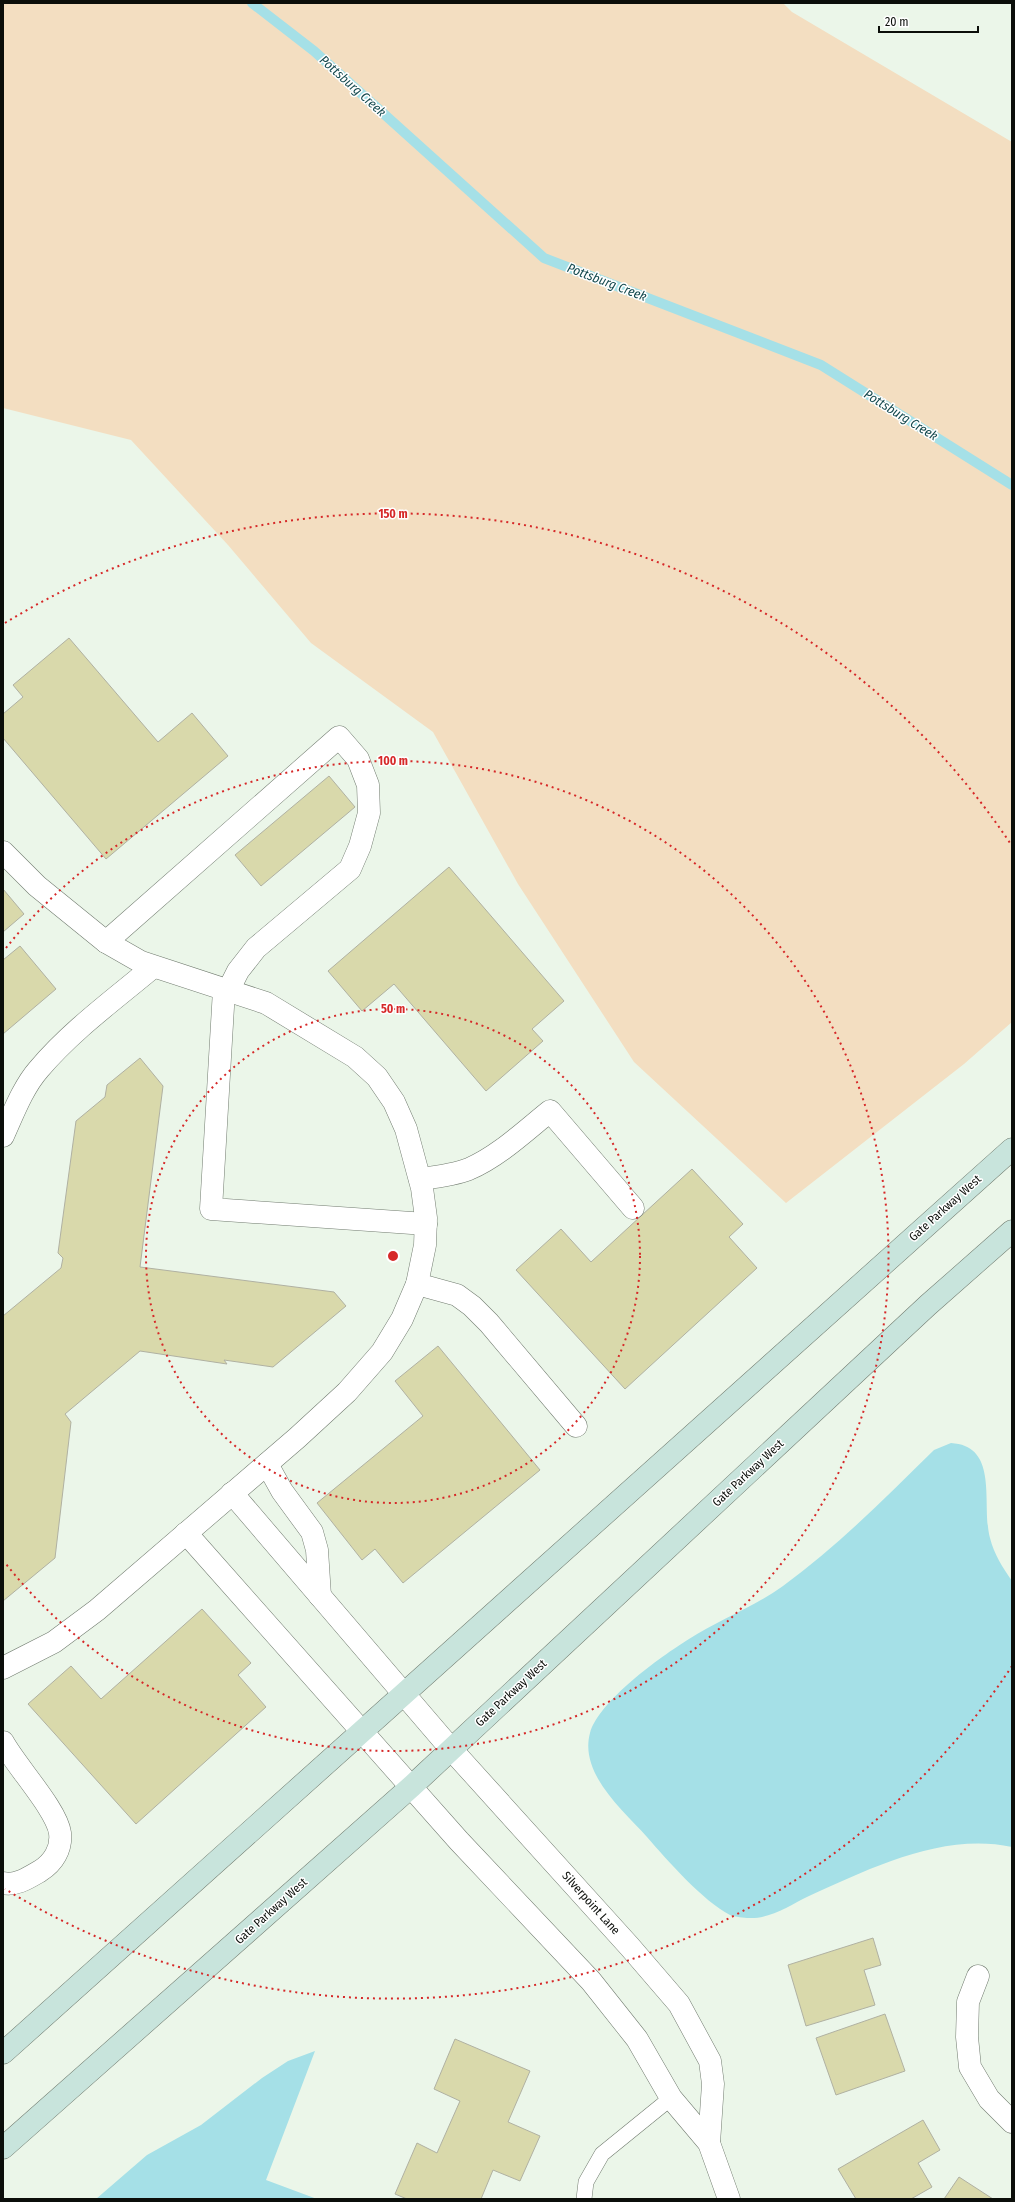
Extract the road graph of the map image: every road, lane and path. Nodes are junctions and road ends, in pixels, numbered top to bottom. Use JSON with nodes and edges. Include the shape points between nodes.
{"nodes":[{"id":1,"x":3,"y":852,"type":"edge"},
{"id":2,"x":106,"y":942,"type":"junction"},
{"id":3,"x":153,"y":967,"type":"junction"},
{"id":4,"x":226,"y":990,"type":"junction"},
{"id":5,"x":3,"y":1136,"type":"edge"},
{"id":6,"x":1012,"y":1149,"type":"edge"},
{"id":7,"x":420,"y":1179,"type":"junction"},
{"id":8,"x":633,"y":1208,"type":"dead end"},
{"id":9,"x":426,"y":1224,"type":"junction"},
{"id":10,"x":1012,"y":1231,"type":"edge"},
{"id":11,"x":417,"y":1284,"type":"junction"},
{"id":12,"x":576,"y":1426,"type":"dead end"},
{"id":13,"x":267,"y":1464,"type":"junction"},
{"id":14,"x":232,"y":1493,"type":"junction"},
{"id":15,"x":186,"y":1533,"type":"junction"},
{"id":16,"x":320,"y":1596,"type":"junction"},
{"id":17,"x":3,"y":1668,"type":"edge"},
{"id":18,"x":403,"y":1694,"type":"junction"},
{"id":19,"x":363,"y":1731,"type":"junction"},
{"id":20,"x":3,"y":1742,"type":"edge"},
{"id":21,"x":451,"y":1749,"type":"junction"},
{"id":22,"x":412,"y":1786,"type":"junction"},
{"id":23,"x":3,"y":1884,"type":"edge"},
{"id":24,"x":978,"y":1976,"type":"dead end"},
{"id":25,"x":3,"y":2053,"type":"edge"},
{"id":26,"x":671,"y":2098,"type":"junction"},
{"id":27,"x":1012,"y":2122,"type":"edge"},
{"id":28,"x":709,"y":2143,"type":"junction"},
{"id":29,"x":3,"y":2148,"type":"edge"},
{"id":30,"x":584,"y":2199,"type":"edge"},
{"id":31,"x":729,"y":2199,"type":"edge"}],
"edges":[{"from":1,"to":2,"type":"street","via":[[37,886]]},
{"from":2,"to":3,"type":"street"},
{"from":2,"to":4,"type":"street","via":[[339,737],[358,759],[368,785],[368,813],[360,846],[350,869],[256,948]]},
{"from":3,"to":4,"type":"street"},
{"from":3,"to":5,"type":"street","via":[[95,1015],[38,1070]]},
{"from":4,"to":7,"type":"street","via":[[266,1003],[287,1015],[355,1057],[377,1077],[394,1102],[406,1129]]},
{"from":4,"to":9,"type":"street","via":[[211,1209]]},
{"from":6,"to":18,"type":"main road","name":"Gate Parkway West"},
{"from":7,"to":8,"type":"street","via":[[469,1169],[501,1150],[550,1111]]},
{"from":7,"to":9,"type":"street"},
{"from":9,"to":11,"type":"street","via":[[425,1245]]},
{"from":10,"to":21,"type":"main road","name":"Gate Parkway West","via":[[928,1305]]},
{"from":11,"to":12,"type":"street","via":[[457,1295],[472,1306],[490,1323]]},
{"from":11,"to":13,"type":"street","via":[[402,1319],[382,1352],[347,1392]]},
{"from":13,"to":14,"type":"street"},
{"from":13,"to":16,"type":"street","via":[[282,1491],[312,1532],[317,1550]]},
{"from":14,"to":15,"type":"street"},
{"from":14,"to":16,"type":"street","name":"Silverpoint Lane"},
{"from":15,"to":17,"type":"street","via":[[97,1610],[54,1642]]},
{"from":15,"to":19,"type":"street","name":"Silverpoint Lane"},
{"from":16,"to":18,"type":"street","name":"Silverpoint Lane"},
{"from":18,"to":19,"type":"main road","name":"Gate Parkway West"},
{"from":18,"to":21,"type":"street","name":"Silverpoint Lane"},
{"from":19,"to":22,"type":"street","name":"Silverpoint Lane"},
{"from":19,"to":25,"type":"main road","name":"Gate Parkway West"},
{"from":20,"to":23,"type":"street","via":[[55,1818],[60,1833],[58,1852],[46,1868],[11,1885]]},
{"from":21,"to":22,"type":"main road","name":"Gate Parkway West"},
{"from":21,"to":28,"type":"street","name":"Silverpoint Lane","via":[[679,2004],[710,2061],[713,2084]]},
{"from":22,"to":26,"type":"street","name":"Silverpoint Lane","via":[[464,1846],[591,1981],[637,2040]]},
{"from":22,"to":29,"type":"main road","name":"Gate Parkway West"},
{"from":24,"to":27,"type":"street","via":[[968,2002],[967,2037],[970,2067],[989,2099]]},
{"from":26,"to":28,"type":"street","name":"Silverpoint Lane"},
{"from":26,"to":30,"type":"lane","via":[[602,2154],[586,2182]]},
{"from":28,"to":31,"type":"street","name":"Silverpoint Lane"}]}
